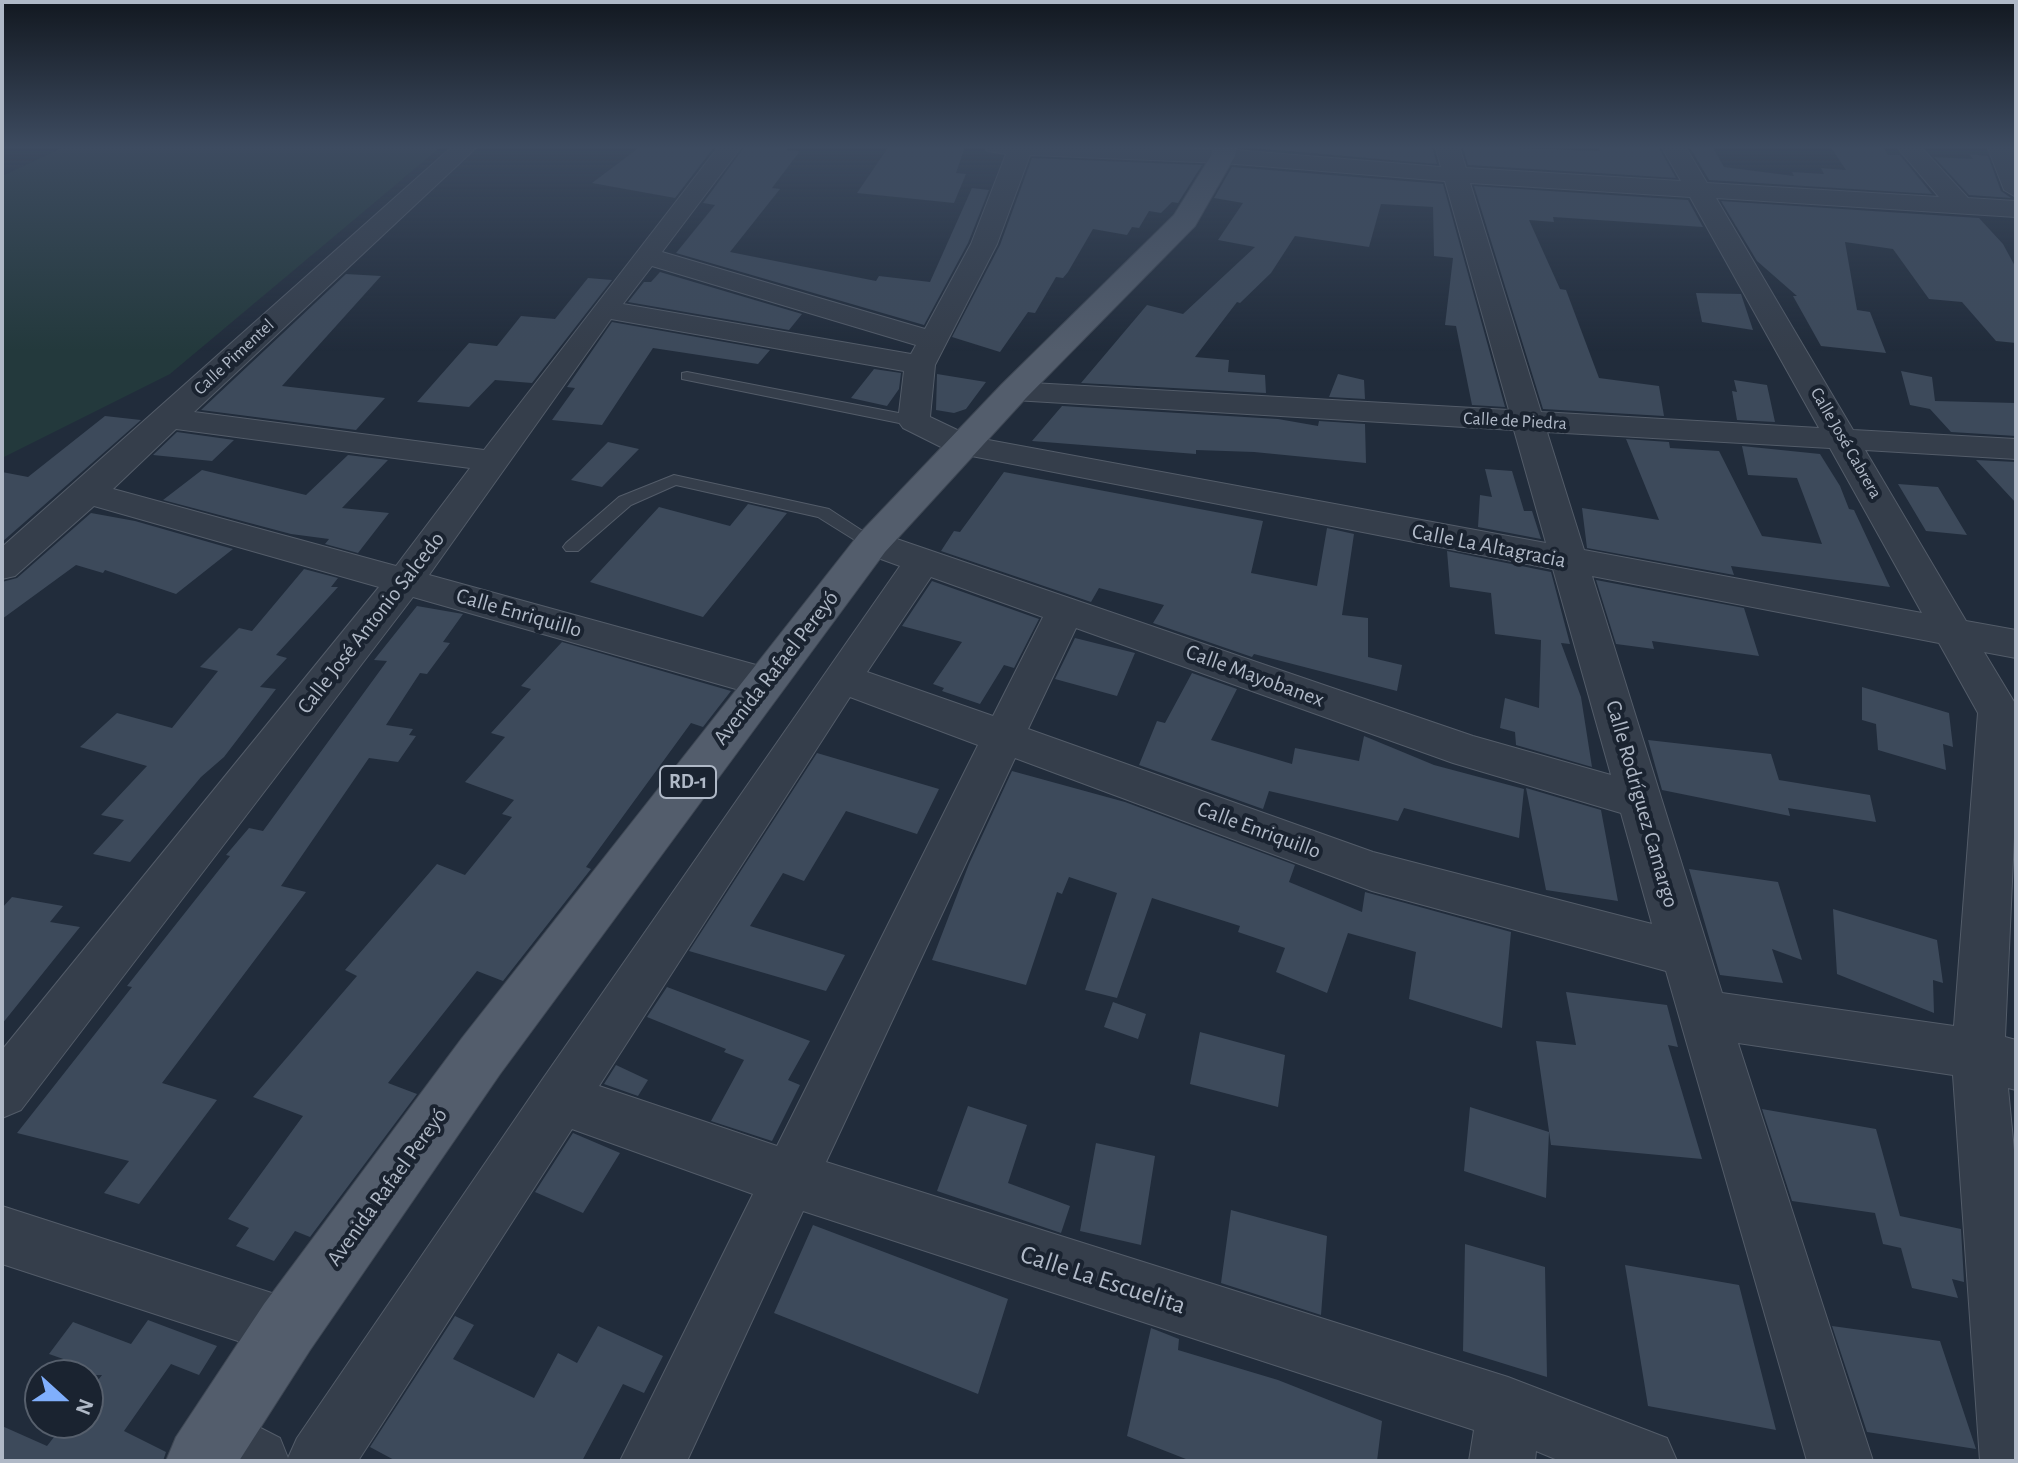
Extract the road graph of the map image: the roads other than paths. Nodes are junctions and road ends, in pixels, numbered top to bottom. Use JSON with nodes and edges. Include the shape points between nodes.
{"nodes":[{"id":1,"x":389,"y":214,"type":"edge"},
{"id":2,"x":677,"y":214,"type":"edge"},
{"id":3,"x":993,"y":214,"type":"edge"},
{"id":4,"x":1188,"y":214,"type":"edge"},
{"id":5,"x":1468,"y":214,"type":"edge"},
{"id":6,"x":1714,"y":214,"type":"edge"},
{"id":7,"x":645,"y":255,"type":"junction"},
{"id":8,"x":604,"y":309,"type":"junction"},
{"id":9,"x":927,"y":353,"type":"junction"},
{"id":10,"x":687,"y":376,"type":"dead end"},
{"id":11,"x":1014,"y":391,"type":"junction"},
{"id":12,"x":169,"y":418,"type":"junction"},
{"id":13,"x":914,"y":421,"type":"junction"},
{"id":14,"x":1531,"y":422,"type":"junction"},
{"id":15,"x":1843,"y":439,"type":"junction"},
{"id":16,"x":963,"y":445,"type":"junction"},
{"id":17,"x":2016,"y":449,"type":"edge"},
{"id":18,"x":493,"y":461,"type":"junction"},
{"id":19,"x":88,"y":493,"type":"junction"},
{"id":20,"x":872,"y":543,"type":"junction"},
{"id":21,"x":572,"y":547,"type":"dead end"},
{"id":22,"x":924,"y":560,"type":"junction"},
{"id":23,"x":1572,"y":562,"type":"junction"},
{"id":24,"x":2,"y":567,"type":"edge"},
{"id":25,"x":405,"y":581,"type":"junction"},
{"id":26,"x":1066,"y":608,"type":"junction"},
{"id":27,"x":1954,"y":633,"type":"junction"},
{"id":28,"x":2016,"y":644,"type":"edge"},
{"id":29,"x":841,"y":678,"type":"junction"},
{"id":30,"x":764,"y":682,"type":"junction"},
{"id":31,"x":2007,"y":727,"type":"edge"},
{"id":32,"x":1002,"y":738,"type":"junction"},
{"id":33,"x":1641,"y":801,"type":"junction"},
{"id":34,"x":1686,"y":955,"type":"junction"},
{"id":35,"x":1703,"y":1014,"type":"junction"},
{"id":36,"x":1997,"y":1059,"type":"edge"},
{"id":37,"x":2,"y":1092,"type":"edge"},
{"id":38,"x":561,"y":1099,"type":"junction"},
{"id":39,"x":790,"y":1179,"type":"junction"},
{"id":40,"x":2,"y":1235,"type":"edge"},
{"id":41,"x":287,"y":1327,"type":"junction"},
{"id":42,"x":1505,"y":1435,"type":"edge"},
{"id":43,"x":224,"y":1453,"type":"edge"},
{"id":44,"x":320,"y":1461,"type":"edge"},
{"id":45,"x":653,"y":1461,"type":"edge"},
{"id":46,"x":1644,"y":1461,"type":"edge"},
{"id":47,"x":1840,"y":1461,"type":"edge"},
{"id":48,"x":2013,"y":1461,"type":"edge"}],
"edges":[{"from":1,"to":12,"type":"street","name":"Calle Pimentel"},
{"from":2,"to":7,"type":"street","name":"Calle José Antonio Salcedo"},
{"from":3,"to":9,"type":"street","via":[[984,244]]},
{"from":4,"to":11,"type":"main road","name":"Avenida Rafael Pereyó","number":"RD-1"},
{"from":5,"to":14,"type":"street","name":"Calle Rodríguez Camargo"},
{"from":6,"to":15,"type":"street","name":"Calle José Cabrera"},
{"from":7,"to":8,"type":"street","name":"Calle José Antonio Salcedo"},
{"from":7,"to":9,"type":"street"},
{"from":8,"to":9,"type":"street"},
{"from":8,"to":18,"type":"street","name":"Calle José Antonio Salcedo"},
{"from":9,"to":13,"type":"street"},
{"from":10,"to":13,"type":"lane"},
{"from":11,"to":14,"type":"street","name":"Calle de Piedra"},
{"from":11,"to":16,"type":"main road","name":"Avenida Rafael Pereyó","number":"RD-1"},
{"from":12,"to":18,"type":"street"},
{"from":12,"to":19,"type":"street","name":"Calle Pimentel"},
{"from":13,"to":16,"type":"street","name":"Calle La Altagracia"},
{"from":14,"to":15,"type":"street","name":"Calle de Piedra"},
{"from":14,"to":23,"type":"street","name":"Calle Rodríguez Camargo"},
{"from":15,"to":17,"type":"street","name":"Calle de Piedra"},
{"from":15,"to":27,"type":"street","name":"Calle José Cabrera"},
{"from":16,"to":20,"type":"main road","name":"Avenida Rafael Pereyó","number":"RD-1"},
{"from":16,"to":23,"type":"street","name":"Calle La Altagracia"},
{"from":18,"to":25,"type":"street","name":"Calle José Antonio Salcedo"},
{"from":19,"to":24,"type":"street","name":"Calle Pimentel"},
{"from":19,"to":25,"type":"street","name":"Calle Enriquillo"},
{"from":20,"to":21,"type":"lane","via":[[823,513],[674,480],[625,501]]},
{"from":20,"to":22,"type":"street","name":"Calle Mayobanex"},
{"from":20,"to":30,"type":"main road","name":"Avenida Rafael Pereyó","number":"RD-1"},
{"from":22,"to":26,"type":"street","name":"Calle Mayobanex"},
{"from":22,"to":29,"type":"street"},
{"from":23,"to":27,"type":"street","name":"Calle La Altagracia"},
{"from":23,"to":33,"type":"street","name":"Calle Rodríguez Camargo"},
{"from":25,"to":30,"type":"street","name":"Calle Enriquillo"},
{"from":25,"to":37,"type":"street","name":"Calle José Antonio Salcedo"},
{"from":26,"to":32,"type":"street"},
{"from":26,"to":33,"type":"street","name":"Calle Mayobanex","via":[[1468,751]]},
{"from":27,"to":28,"type":"street","name":"Calle La Altagracia"},
{"from":27,"to":31,"type":"street","name":"Calle José Cabrera"},
{"from":29,"to":32,"type":"street","name":"Calle Enriquillo"},
{"from":29,"to":38,"type":"street"},
{"from":30,"to":41,"type":"main road","name":"Avenida Rafael Pereyó","number":"RD-1","via":[[481,1056]]},
{"from":31,"to":36,"type":"street"},
{"from":32,"to":34,"type":"street","name":"Calle Enriquillo","via":[[1372,871]]},
{"from":32,"to":39,"type":"street"},
{"from":33,"to":34,"type":"street","name":"Calle Rodríguez Camargo"},
{"from":34,"to":35,"type":"street","name":"Calle Rodríguez Camargo"},
{"from":35,"to":36,"type":"street"},
{"from":35,"to":47,"type":"street","name":"Calle Rodríguez Camargo"},
{"from":36,"to":48,"type":"street"},
{"from":38,"to":39,"type":"street","name":"Calle La Escuelita"},
{"from":38,"to":44,"type":"street"},
{"from":39,"to":42,"type":"street","name":"Calle La Escuelita"},
{"from":39,"to":45,"type":"street"},
{"from":40,"to":41,"type":"street"},
{"from":41,"to":43,"type":"main road","name":"Avenida Rafael Pereyó","number":"RD-1"},
{"from":42,"to":46,"type":"street","name":"Calle La Escuelita"}]}
